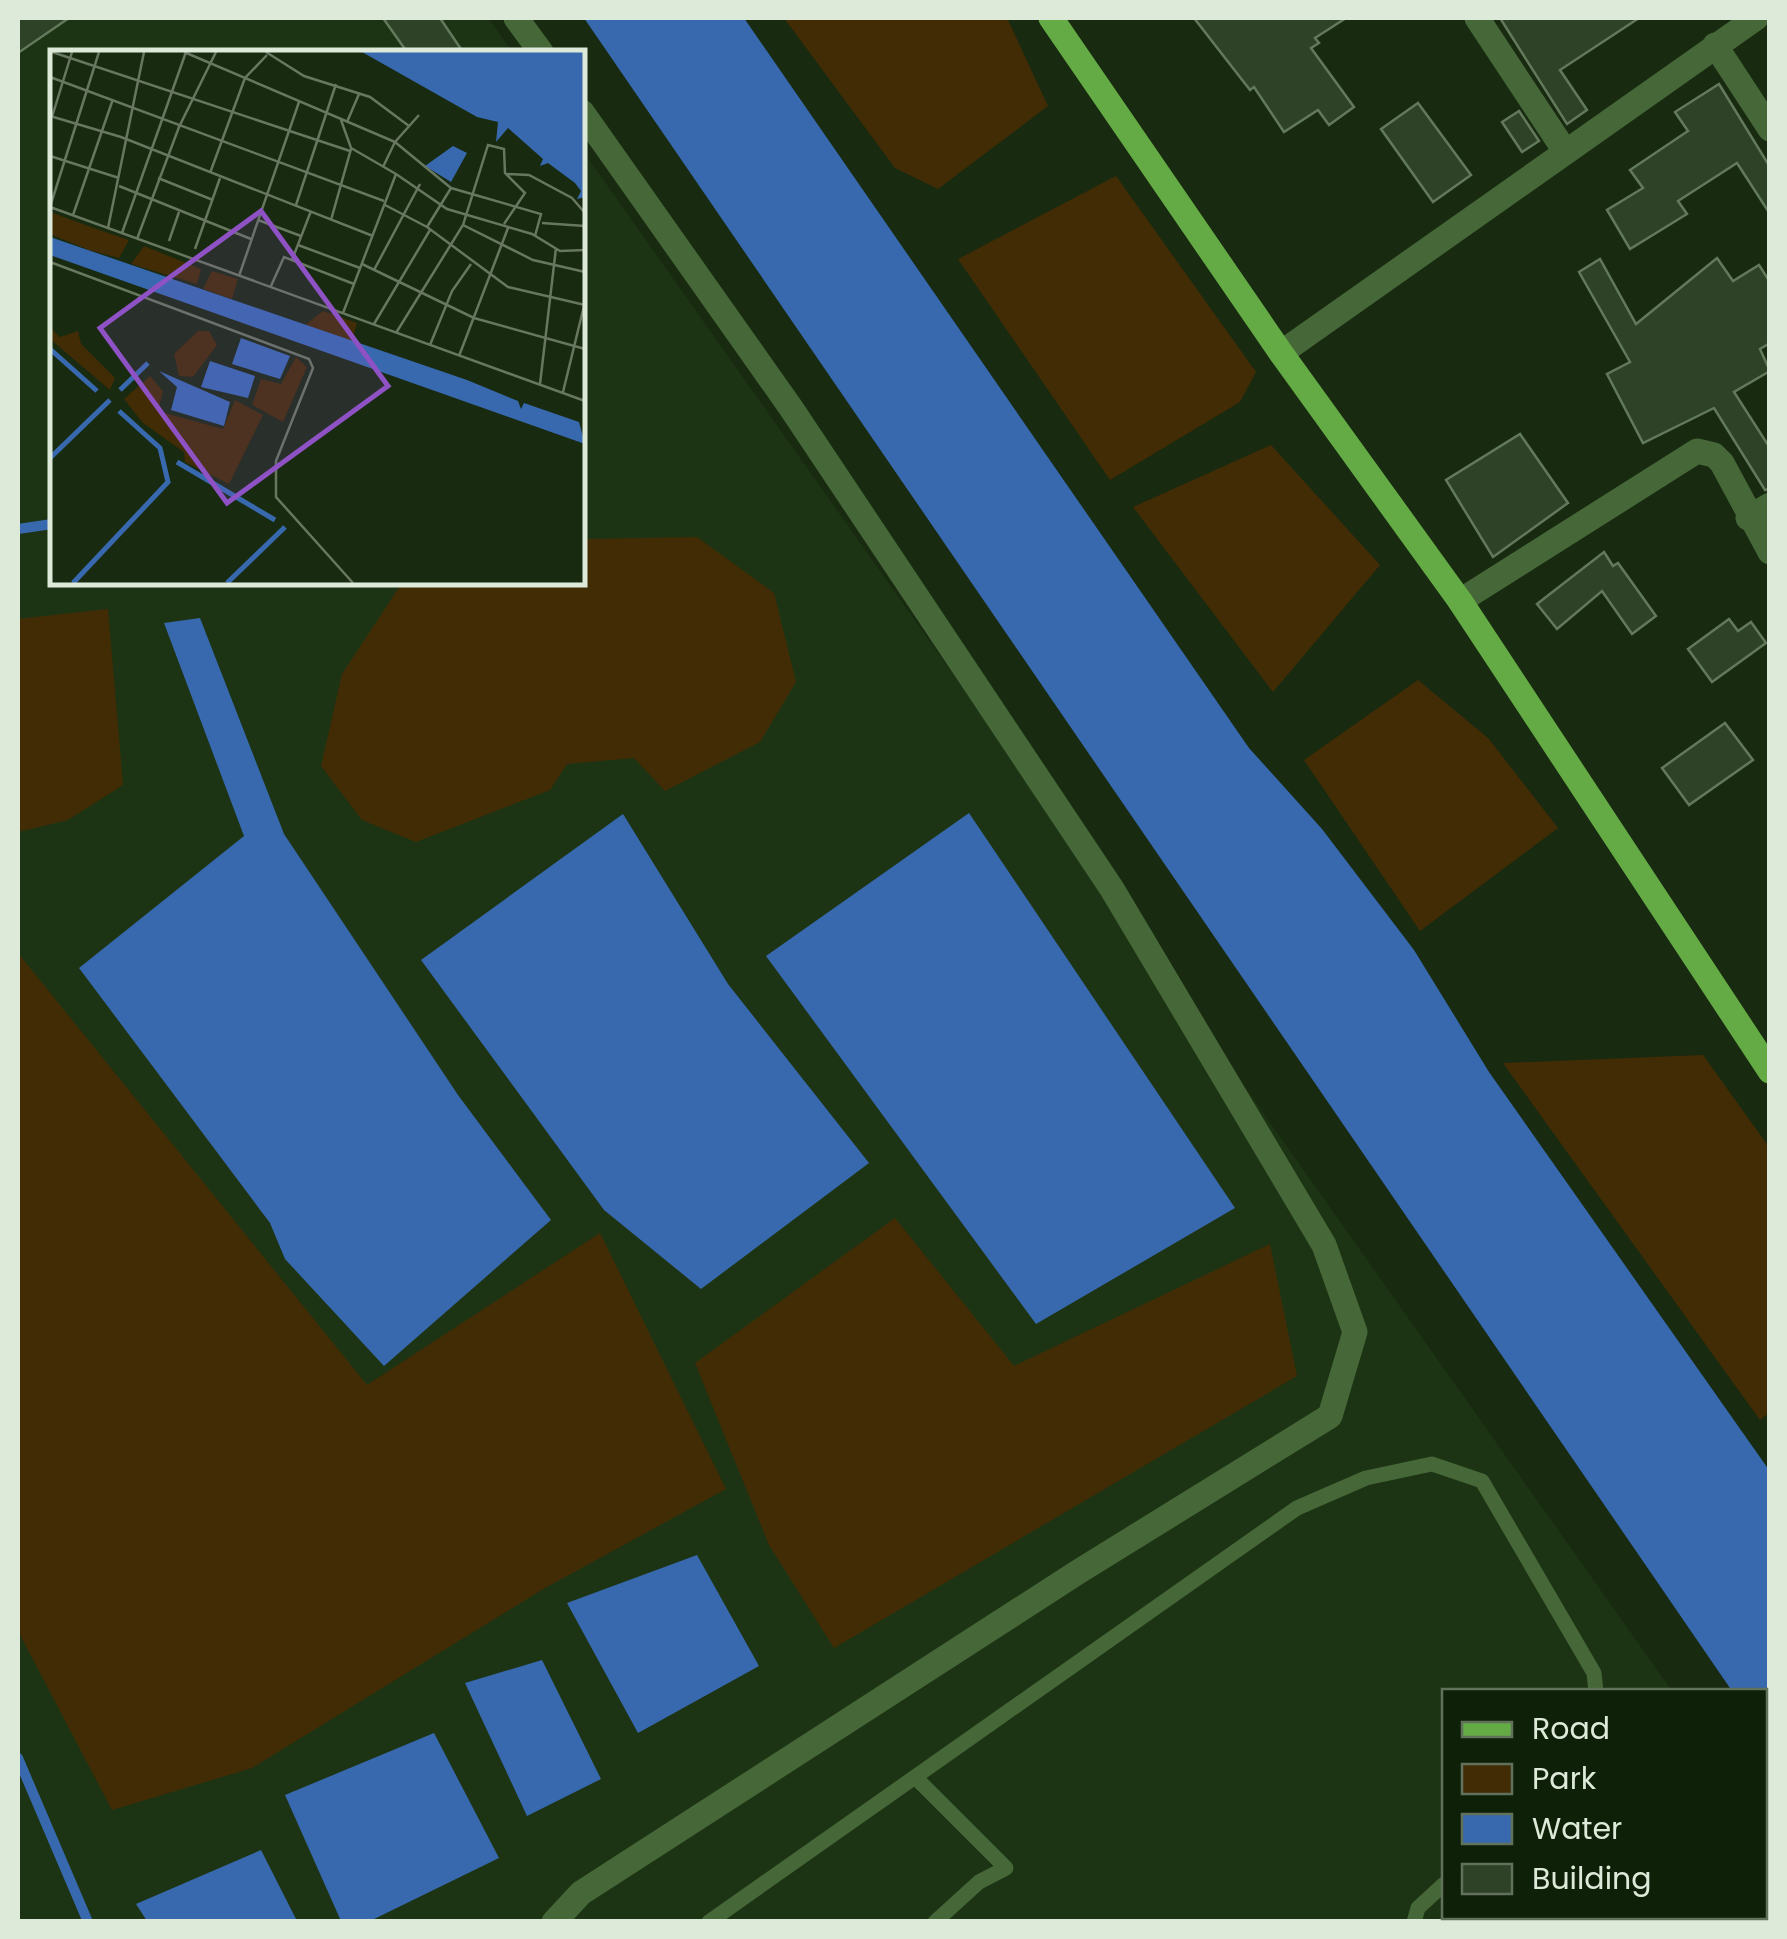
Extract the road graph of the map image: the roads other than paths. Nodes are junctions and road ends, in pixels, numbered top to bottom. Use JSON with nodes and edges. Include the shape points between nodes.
{"nodes":[{"id":1,"x":516,"y":18,"type":"edge"},
{"id":2,"x":1052,"y":18,"type":"edge"},
{"id":3,"x":1477,"y":18,"type":"edge"},
{"id":4,"x":1756,"y":18,"type":"edge"},
{"id":5,"x":1715,"y":45,"type":"junction"},
{"id":6,"x":540,"y":50,"type":"edge"},
{"id":7,"x":585,"y":116,"type":"edge"},
{"id":8,"x":1770,"y":129,"type":"edge"},
{"id":9,"x":1565,"y":151,"type":"junction"},
{"id":10,"x":1281,"y":353,"type":"junction"},
{"id":11,"x":1759,"y":511,"type":"edge"},
{"id":12,"x":1770,"y":552,"type":"edge"},
{"id":13,"x":1460,"y":602,"type":"junction"},
{"id":14,"x":1770,"y":1071,"type":"edge"},
{"id":15,"x":1596,"y":1689,"type":"edge"},
{"id":16,"x":916,"y":1778,"type":"junction"},
{"id":17,"x":1442,"y":1886,"type":"edge"},
{"id":18,"x":554,"y":1922,"type":"edge"},
{"id":19,"x":709,"y":1922,"type":"edge"},
{"id":20,"x":935,"y":1922,"type":"edge"},
{"id":21,"x":1414,"y":1922,"type":"edge"}],
"edges":[{"from":1,"to":6,"type":"street"},
{"from":2,"to":10,"type":"main road"},
{"from":3,"to":9,"type":"street"},
{"from":4,"to":5,"type":"street"},
{"from":5,"to":8,"type":"street"},
{"from":5,"to":9,"type":"street"},
{"from":7,"to":18,"type":"street","via":[[791,408],[1112,889],[1324,1245],[1356,1332],[1330,1416],[581,1893]]},
{"from":9,"to":10,"type":"street"},
{"from":10,"to":13,"type":"main road"},
{"from":11,"to":12,"type":"street"},
{"from":11,"to":13,"type":"street","via":[[1722,463],[1705,451],[1689,454]]},
{"from":13,"to":14,"type":"main road"},
{"from":15,"to":16,"type":"lane","via":[[1594,1673],[1482,1481],[1432,1464],[1366,1478],[1297,1508]]},
{"from":16,"to":19,"type":"lane"},
{"from":16,"to":20,"type":"lane","via":[[1006,1868],[979,1882]]},
{"from":17,"to":21,"type":"lane","via":[[1418,1908]]}]}
